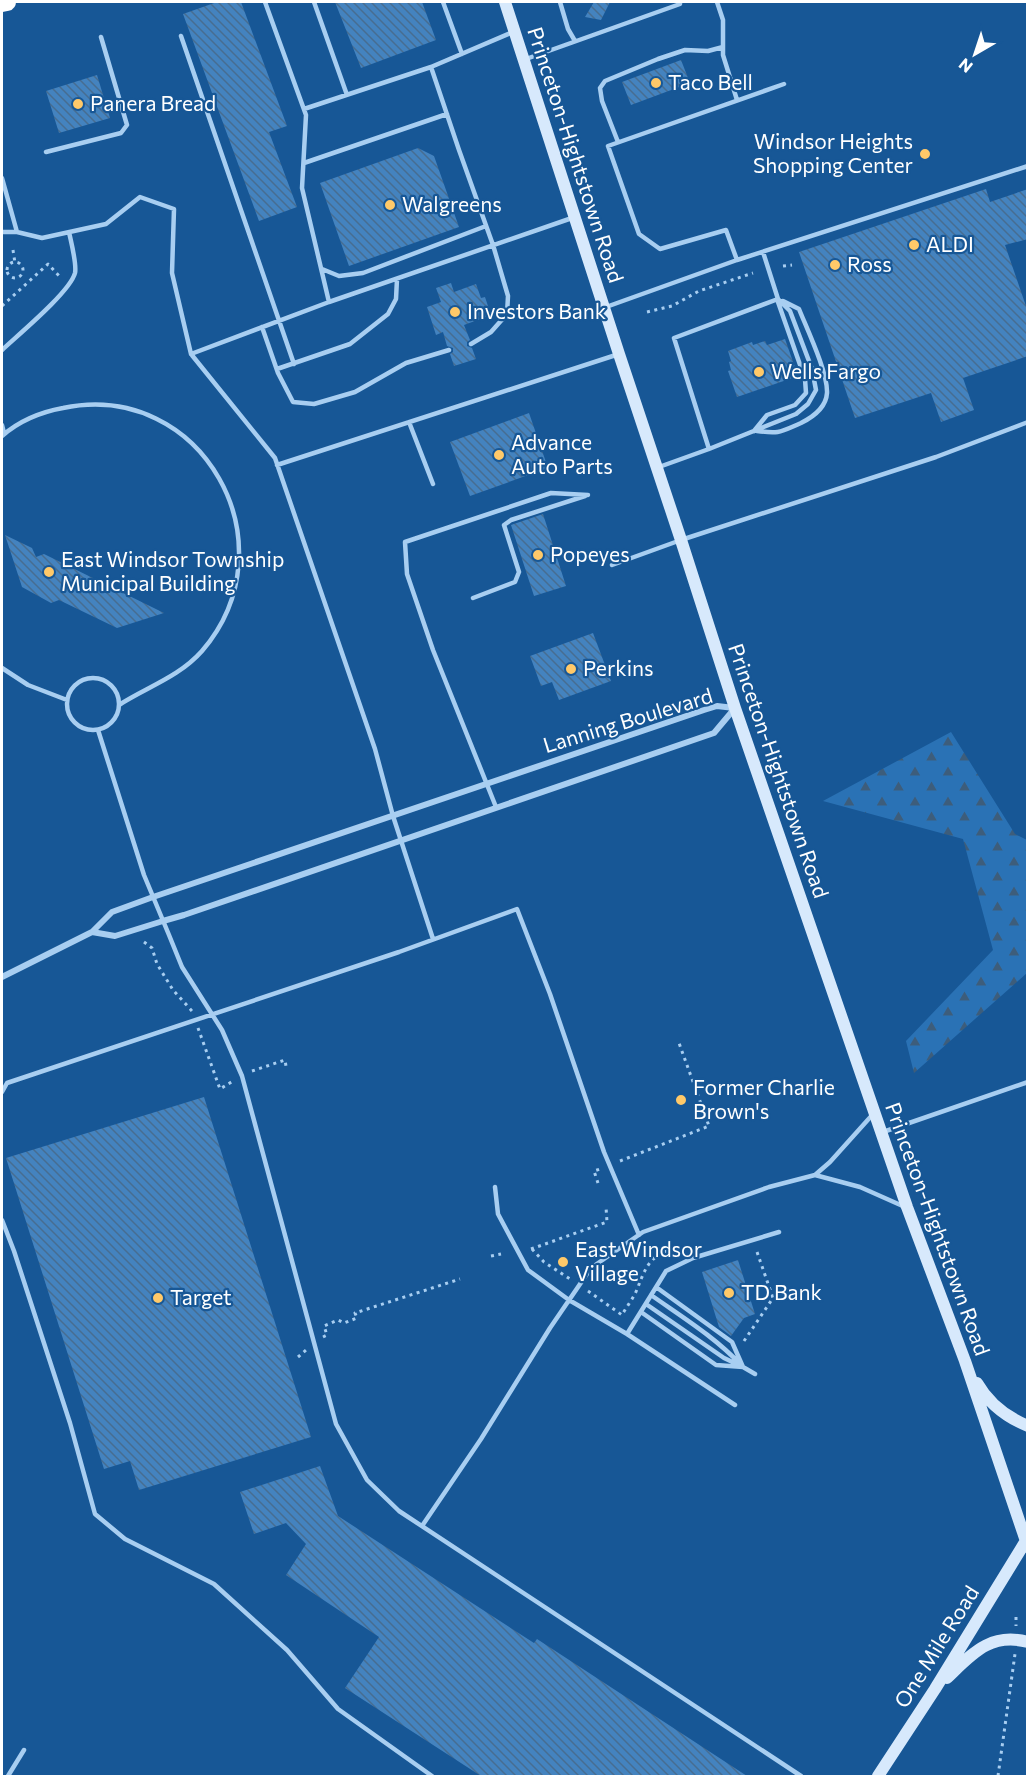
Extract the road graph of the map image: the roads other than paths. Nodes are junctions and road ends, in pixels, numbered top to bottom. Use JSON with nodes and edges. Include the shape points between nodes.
{"nodes":[{"id":1,"x":7,"y":2,"type":"edge"},
{"id":2,"x":265,"y":2,"type":"edge"},
{"id":3,"x":314,"y":2,"type":"edge"},
{"id":4,"x":443,"y":2,"type":"edge"},
{"id":5,"x":505,"y":2,"type":"edge"},
{"id":6,"x":560,"y":2,"type":"edge"},
{"id":7,"x":717,"y":2,"type":"edge"},
{"id":8,"x":2,"y":3,"type":"edge"},
{"id":9,"x":680,"y":3,"type":"edge"},
{"id":10,"x":514,"y":31,"type":"junction"},
{"id":11,"x":181,"y":36,"type":"dead end"},
{"id":12,"x":101,"y":37,"type":"dead end"},
{"id":13,"x":575,"y":41,"type":"junction"},
{"id":14,"x":723,"y":47,"type":"junction"},
{"id":15,"x":462,"y":54,"type":"junction"},
{"id":16,"x":523,"y":60,"type":"junction"},
{"id":17,"x":431,"y":67,"type":"junction"},
{"id":18,"x":784,"y":84,"type":"dead end"},
{"id":19,"x":347,"y":95,"type":"junction"},
{"id":20,"x":737,"y":100,"type":"junction"},
{"id":21,"x":304,"y":109,"type":"junction"},
{"id":22,"x":447,"y":114,"type":"junction"},
{"id":23,"x":618,"y":142,"type":"junction"},
{"id":24,"x":46,"y":152,"type":"dead end"},
{"id":25,"x":303,"y":163,"type":"junction"},
{"id":26,"x":1028,"y":166,"type":"edge"},
{"id":27,"x":2,"y":178,"type":"edge"},
{"id":28,"x":575,"y":217,"type":"junction"},
{"id":29,"x":486,"y":226,"type":"junction"},
{"id":30,"x":2,"y":232,"type":"edge"},
{"id":31,"x":17,"y":232,"type":"junction"},
{"id":32,"x":69,"y":232,"type":"junction"},
{"id":33,"x":493,"y":245,"type":"junction"},
{"id":34,"x":763,"y":252,"type":"junction"},
{"id":35,"x":737,"y":260,"type":"junction"},
{"id":36,"x":322,"y":269,"type":"junction"},
{"id":37,"x":397,"y":279,"type":"junction"},
{"id":38,"x":778,"y":299,"type":"junction"},
{"id":39,"x":329,"y":302,"type":"junction"},
{"id":40,"x":604,"y":308,"type":"junction"},
{"id":41,"x":280,"y":321,"type":"junction"},
{"id":42,"x":262,"y":327,"type":"junction"},
{"id":43,"x":471,"y":344,"type":"dead end"},
{"id":44,"x":2,"y":350,"type":"edge"},
{"id":45,"x":449,"y":350,"type":"dead end"},
{"id":46,"x":190,"y":354,"type":"junction"},
{"id":47,"x":619,"y":354,"type":"junction"},
{"id":48,"x":294,"y":364,"type":"junction"},
{"id":49,"x":277,"y":369,"type":"junction"},
{"id":50,"x":409,"y":422,"type":"junction"},
{"id":51,"x":1028,"y":422,"type":"edge"},
{"id":52,"x":2,"y":424,"type":"edge"},
{"id":53,"x":754,"y":431,"type":"junction"},
{"id":54,"x":3,"y":435,"type":"edge"},
{"id":55,"x":709,"y":449,"type":"junction"},
{"id":56,"x":277,"y":465,"type":"junction"},
{"id":57,"x":657,"y":468,"type":"junction"},
{"id":58,"x":433,"y":484,"type":"dead end"},
{"id":59,"x":681,"y":540,"type":"junction"},
{"id":60,"x":612,"y":565,"type":"dead end"},
{"id":61,"x":473,"y":598,"type":"dead end"},
{"id":62,"x":2,"y":668,"type":"edge"},
{"id":63,"x":67,"y":700,"type":"junction"},
{"id":64,"x":119,"y":705,"type":"junction"},
{"id":65,"x":735,"y":708,"type":"junction"},
{"id":66,"x":98,"y":730,"type":"junction"},
{"id":67,"x":488,"y":783,"type":"junction"},
{"id":68,"x":496,"y":807,"type":"junction"},
{"id":69,"x":393,"y":816,"type":"junction"},
{"id":70,"x":401,"y":840,"type":"junction"},
{"id":71,"x":153,"y":897,"type":"junction"},
{"id":72,"x":163,"y":921,"type":"junction"},
{"id":73,"x":92,"y":932,"type":"junction"},
{"id":74,"x":433,"y":939,"type":"junction"},
{"id":75,"x":2,"y":977,"type":"edge"},
{"id":76,"x":212,"y":1014,"type":"junction"},
{"id":77,"x":1028,"y":1082,"type":"edge"},
{"id":78,"x":2,"y":1092,"type":"edge"},
{"id":79,"x":874,"y":1113,"type":"junction"},
{"id":80,"x":880,"y":1133,"type":"junction"},
{"id":81,"x":815,"y":1174,"type":"junction"},
{"id":82,"x":495,"y":1187,"type":"dead end"},
{"id":83,"x":907,"y":1207,"type":"junction"},
{"id":84,"x":2,"y":1220,"type":"edge"},
{"id":85,"x":779,"y":1232,"type":"dead end"},
{"id":86,"x":639,"y":1235,"type":"junction"},
{"id":87,"x":656,"y":1287,"type":"junction"},
{"id":88,"x":651,"y":1295,"type":"junction"},
{"id":89,"x":569,"y":1300,"type":"junction"},
{"id":90,"x":646,"y":1304,"type":"junction"},
{"id":91,"x":641,"y":1312,"type":"junction"},
{"id":92,"x":627,"y":1334,"type":"junction"},
{"id":93,"x":964,"y":1361,"type":"junction"},
{"id":94,"x":743,"y":1368,"type":"junction"},
{"id":95,"x":755,"y":1374,"type":"dead end"},
{"id":96,"x":735,"y":1406,"type":"dead end"},
{"id":97,"x":1028,"y":1426,"type":"edge"},
{"id":98,"x":422,"y":1527,"type":"junction"},
{"id":99,"x":1027,"y":1542,"type":"edge"},
{"id":100,"x":1022,"y":1640,"type":"edge"},
{"id":101,"x":935,"y":1689,"type":"junction"},
{"id":102,"x":24,"y":1750,"type":"dead end"},
{"id":103,"x":8,"y":1776,"type":"edge"},
{"id":104,"x":432,"y":1776,"type":"edge"},
{"id":105,"x":801,"y":1776,"type":"edge"},
{"id":106,"x":878,"y":1776,"type":"edge"}],
"edges":[{"from":1,"to":8,"type":"highway"},
{"from":2,"to":21,"type":"lane"},
{"from":3,"to":19,"type":"lane"},
{"from":4,"to":15,"type":"lane"},
{"from":5,"to":10,"type":"main road","name":"Princeton-Hightstown Road"},
{"from":6,"to":13,"type":"lane"},
{"from":7,"to":14,"type":"lane","via":[[723,20]]},
{"from":9,"to":13,"type":"lane"},
{"from":10,"to":15,"type":"lane"},
{"from":10,"to":16,"type":"main road","name":"Princeton-Hightstown Road"},
{"from":11,"to":41,"type":"lane"},
{"from":12,"to":24,"type":"lane","via":[[127,125],[121,134]]},
{"from":13,"to":16,"type":"lane"},
{"from":14,"to":20,"type":"lane"},
{"from":14,"to":23,"type":"lane","via":[[685,50],[605,81],[600,88],[602,101]]},
{"from":15,"to":17,"type":"lane"},
{"from":16,"to":28,"type":"main road","name":"Princeton-Hightstown Road"},
{"from":17,"to":19,"type":"lane"},
{"from":17,"to":22,"type":"lane"},
{"from":18,"to":20,"type":"lane"},
{"from":19,"to":21,"type":"lane"},
{"from":20,"to":23,"type":"lane"},
{"from":21,"to":25,"type":"lane"},
{"from":22,"to":25,"type":"lane"},
{"from":22,"to":29,"type":"lane"},
{"from":23,"to":35,"type":"lane","via":[[608,146],[639,234],[660,249],[726,230]]},
{"from":25,"to":36,"type":"lane","via":[[302,188]]},
{"from":26,"to":34,"type":"lane"},
{"from":27,"to":31,"type":"lane"},
{"from":28,"to":33,"type":"lane"},
{"from":28,"to":40,"type":"main road","name":"Princeton-Hightstown Road"},
{"from":29,"to":33,"type":"lane"},
{"from":29,"to":36,"type":"lane","via":[[363,273],[339,276]]},
{"from":30,"to":31,"type":"lane"},
{"from":31,"to":32,"type":"lane","via":[[42,238]]},
{"from":32,"to":44,"type":"lane","via":[[76,272],[69,286]]},
{"from":32,"to":46,"type":"lane","via":[[106,224],[140,197],[174,209],[172,273]]},
{"from":33,"to":37,"type":"lane"},
{"from":33,"to":43,"type":"lane","via":[[508,296],[507,314],[491,332]]},
{"from":34,"to":35,"type":"lane"},
{"from":34,"to":38,"type":"lane"},
{"from":35,"to":40,"type":"lane"},
{"from":36,"to":39,"type":"lane"},
{"from":37,"to":39,"type":"lane"},
{"from":37,"to":48,"type":"lane","via":[[396,299],[388,314],[350,344]]},
{"from":38,"to":53,"type":"lane","via":[[805,378],[806,393],[795,405],[767,415]]},
{"from":38,"to":53,"type":"lane","via":[[790,311],[816,390],[796,414]]},
{"from":38,"to":53,"type":"lane","via":[[799,309],[822,368],[827,393],[814,416],[777,434]]},
{"from":38,"to":55,"type":"lane","via":[[674,338]]},
{"from":39,"to":41,"type":"lane"},
{"from":40,"to":47,"type":"main road","name":"Princeton-Hightstown Road"},
{"from":41,"to":42,"type":"lane"},
{"from":41,"to":48,"type":"lane"},
{"from":42,"to":46,"type":"lane"},
{"from":42,"to":49,"type":"lane"},
{"from":45,"to":49,"type":"lane","via":[[406,363],[355,392],[314,404],[293,402]]},
{"from":46,"to":56,"type":"lane"},
{"from":47,"to":50,"type":"lane"},
{"from":47,"to":57,"type":"main road","name":"Princeton-Hightstown Road"},
{"from":48,"to":49,"type":"lane"},
{"from":50,"to":56,"type":"lane"},
{"from":50,"to":58,"type":"lane"},
{"from":51,"to":59,"type":"lane","via":[[936,457]]},
{"from":52,"to":54,"type":"lane"},
{"from":53,"to":55,"type":"lane"},
{"from":54,"to":64,"type":"lane","via":[[50,410],[99,405],[126,408],[176,430],[209,462],[223,484],[233,508],[239,542],[236,584],[228,609],[217,632],[184,668]]},
{"from":55,"to":57,"type":"lane"},
{"from":56,"to":69,"type":"lane","via":[[375,749]]},
{"from":57,"to":59,"type":"main road","name":"Princeton-Hightstown Road"},
{"from":59,"to":60,"type":"lane"},
{"from":59,"to":65,"type":"main road","name":"Princeton-Hightstown Road"},
{"from":61,"to":67,"type":"lane","via":[[514,582],[519,572],[504,525],[588,495],[552,493],[405,542],[407,574],[433,650]]},
{"from":62,"to":63,"type":"lane","via":[[28,685]]},
{"from":63,"to":64,"type":"lane","via":[[75,685],[91,678],[114,689]]},
{"from":63,"to":66,"type":"lane","via":[[70,716],[81,728]]},
{"from":64,"to":66,"type":"lane","via":[[112,721]]},
{"from":65,"to":67,"type":"street","name":"Lanning Boulevard","via":[[717,706]]},
{"from":65,"to":68,"type":"street","name":"Lanning Boulevard","via":[[714,733]]},
{"from":65,"to":79,"type":"main road","name":"Princeton-Hightstown Road"},
{"from":66,"to":71,"type":"lane"},
{"from":67,"to":68,"type":"lane"},
{"from":67,"to":69,"type":"street","name":"Lanning Boulevard"},
{"from":68,"to":70,"type":"street","name":"Lanning Boulevard"},
{"from":69,"to":70,"type":"lane"},
{"from":69,"to":71,"type":"street","name":"Lanning Boulevard"},
{"from":70,"to":72,"type":"street","name":"Lanning Boulevard"},
{"from":70,"to":74,"type":"lane"},
{"from":71,"to":72,"type":"lane"},
{"from":71,"to":73,"type":"street","name":"Lanning Boulevard","via":[[112,912]]},
{"from":72,"to":73,"type":"street","name":"Lanning Boulevard","via":[[115,936]]},
{"from":72,"to":76,"type":"lane","via":[[182,967]]},
{"from":73,"to":75,"type":"street","name":"Lanning Boulevard"},
{"from":74,"to":76,"type":"lane"},
{"from":74,"to":86,"type":"lane","via":[[517,909],[609,1165]]},
{"from":76,"to":78,"type":"lane","via":[[7,1083]]},
{"from":76,"to":98,"type":"lane","via":[[242,1076],[336,1424],[367,1480]]},
{"from":77,"to":80,"type":"lane"},
{"from":79,"to":80,"type":"main road","name":"Princeton-Hightstown Road"},
{"from":79,"to":81,"type":"lane"},
{"from":80,"to":83,"type":"main road","name":"Princeton-Hightstown Road"},
{"from":81,"to":83,"type":"lane"},
{"from":81,"to":86,"type":"lane"},
{"from":82,"to":89,"type":"lane","via":[[498,1214],[528,1270]]},
{"from":83,"to":93,"type":"main road","name":"Princeton-Hightstown Road"},
{"from":84,"to":104,"type":"lane","via":[[70,1423],[95,1514],[125,1539],[214,1584],[287,1650],[338,1709]]},
{"from":85,"to":87,"type":"lane","via":[[693,1258],[666,1271]]},
{"from":86,"to":89,"type":"lane","via":[[591,1268]]},
{"from":87,"to":88,"type":"lane"},
{"from":87,"to":94,"type":"lane","via":[[732,1342]]},
{"from":88,"to":90,"type":"lane"},
{"from":88,"to":94,"type":"lane","via":[[728,1350]]},
{"from":89,"to":92,"type":"lane"},
{"from":89,"to":98,"type":"lane"},
{"from":90,"to":91,"type":"lane"},
{"from":90,"to":94,"type":"lane"},
{"from":91,"to":92,"type":"lane"},
{"from":91,"to":94,"type":"lane","via":[[716,1365]]},
{"from":92,"to":96,"type":"lane"},
{"from":93,"to":97,"type":"main road","via":[[982,1393],[998,1409]]},
{"from":93,"to":99,"type":"main road","name":"Princeton-Hightstown Road"},
{"from":94,"to":95,"type":"lane"},
{"from":98,"to":105,"type":"lane"},
{"from":99,"to":101,"type":"main road","name":"One Mile Road"},
{"from":100,"to":101,"type":"main road","via":[[992,1641],[973,1653]]},
{"from":101,"to":106,"type":"main road","name":"One Mile Road"},
{"from":102,"to":103,"type":"lane"}]}
